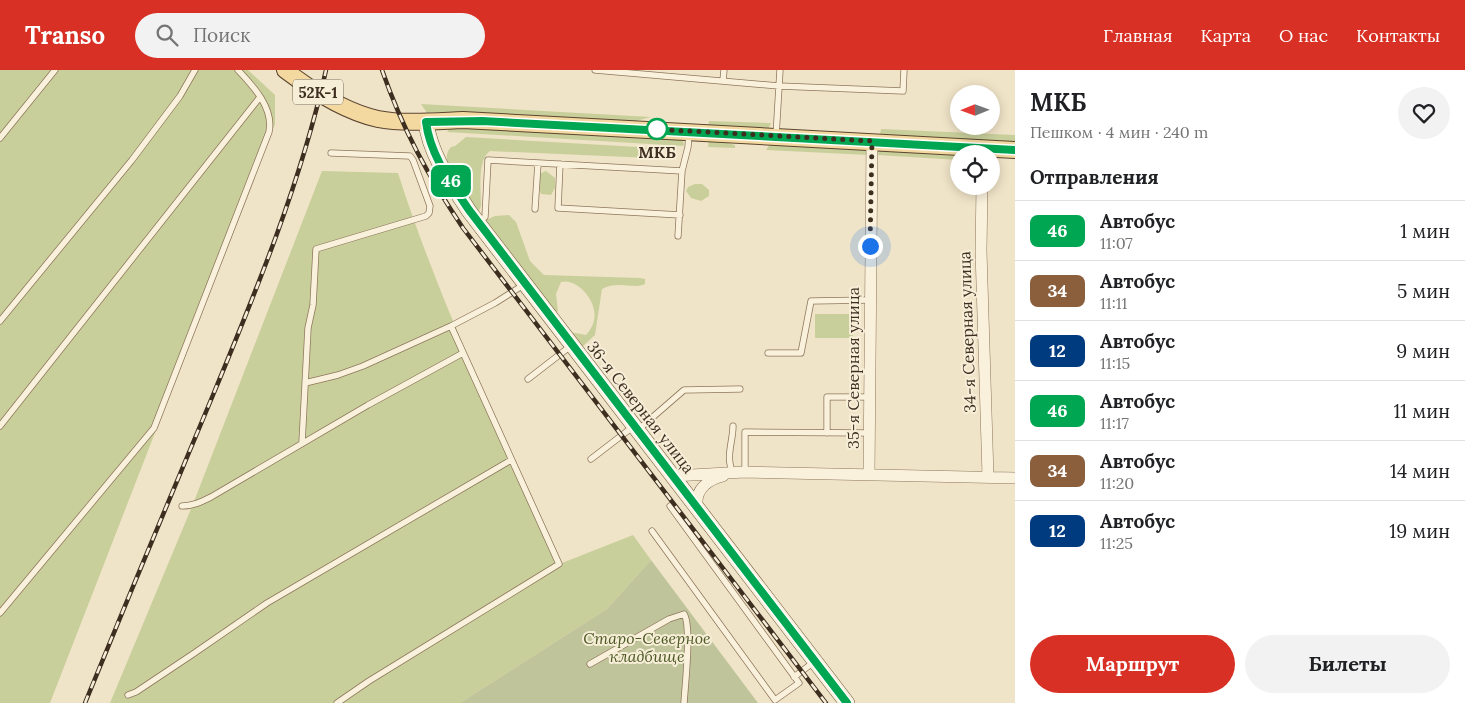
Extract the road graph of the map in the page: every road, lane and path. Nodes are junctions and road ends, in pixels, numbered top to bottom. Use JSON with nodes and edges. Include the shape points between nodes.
{"nodes":[{"id":1,"x":55,"y":70,"type":"edge"},
{"id":2,"x":195,"y":70,"type":"edge"},
{"id":3,"x":238,"y":70,"type":"edge"},
{"id":4,"x":285,"y":70,"type":"edge"},
{"id":5,"x":595,"y":70,"type":"edge"},
{"id":6,"x":724,"y":70,"type":"edge"},
{"id":7,"x":780,"y":70,"type":"edge"},
{"id":8,"x":904,"y":70,"type":"edge"},
{"id":9,"x":644,"y":72,"type":"edge"},
{"id":10,"x":723,"y":81,"type":"junction"},
{"id":11,"x":779,"y":86,"type":"junction"},
{"id":12,"x":260,"y":97,"type":"junction"},
{"id":13,"x":426,"y":122,"type":"junction"},
{"id":14,"x":689,"y":131,"type":"junction"},
{"id":15,"x":776,"y":136,"type":"junction"},
{"id":16,"x":0,"y":138,"type":"edge"},
{"id":17,"x":872,"y":141,"type":"junction"},
{"id":18,"x":950,"y":148,"type":"edge"},
{"id":19,"x":1000,"y":150,"type":"edge"},
{"id":20,"x":1015,"y":150,"type":"edge"},
{"id":21,"x":332,"y":153,"type":"dead end"},
{"id":22,"x":538,"y":163,"type":"junction"},
{"id":23,"x":560,"y":164,"type":"junction"},
{"id":24,"x":682,"y":171,"type":"junction"},
{"id":25,"x":982,"y":195,"type":"edge"},
{"id":26,"x":535,"y":209,"type":"dead end"},
{"id":27,"x":680,"y":215,"type":"junction"},
{"id":28,"x":478,"y":223,"type":"junction"},
{"id":29,"x":678,"y":236,"type":"dead end"},
{"id":30,"x":525,"y":284,"type":"junction"},
{"id":31,"x":870,"y":300,"type":"junction"},
{"id":32,"x":0,"y":321,"type":"edge"},
{"id":33,"x":451,"y":326,"type":"junction"},
{"id":34,"x":572,"y":345,"type":"junction"},
{"id":35,"x":463,"y":353,"type":"junction"},
{"id":36,"x":768,"y":353,"type":"dead end"},
{"id":37,"x":528,"y":379,"type":"dead end"},
{"id":38,"x":305,"y":383,"type":"junction"},
{"id":39,"x":740,"y":389,"type":"dead end"},
{"id":40,"x":870,"y":397,"type":"junction"},
{"id":41,"x":0,"y":426,"type":"edge"},
{"id":42,"x":733,"y":426,"type":"dead end"},
{"id":43,"x":635,"y":428,"type":"junction"},
{"id":44,"x":827,"y":433,"type":"junction"},
{"id":45,"x":869,"y":433,"type":"junction"},
{"id":46,"x":302,"y":443,"type":"junction"},
{"id":47,"x":591,"y":459,"type":"dead end"},
{"id":48,"x":511,"y":460,"type":"junction"},
{"id":49,"x":745,"y":472,"type":"junction"},
{"id":50,"x":733,"y":473,"type":"junction"},
{"id":51,"x":869,"y":474,"type":"junction"},
{"id":52,"x":673,"y":476,"type":"junction"},
{"id":53,"x":988,"y":476,"type":"junction"},
{"id":54,"x":1015,"y":478,"type":"edge"},
{"id":55,"x":182,"y":506,"type":"dead end"},
{"id":56,"x":670,"y":506,"type":"dead end"},
{"id":57,"x":697,"y":507,"type":"junction"},
{"id":58,"x":652,"y":532,"type":"dead end"},
{"id":59,"x":0,"y":613,"type":"edge"},
{"id":60,"x":815,"y":661,"type":"junction"},
{"id":61,"x":590,"y":664,"type":"dead end"},
{"id":62,"x":794,"y":676,"type":"junction"},
{"id":63,"x":128,"y":694,"type":"dead end"},
{"id":64,"x":337,"y":703,"type":"edge"},
{"id":65,"x":684,"y":703,"type":"edge"},
{"id":66,"x":847,"y":703,"type":"edge"}],
"edges":[{"from":1,"to":16,"type":"lane"},
{"from":2,"to":32,"type":"lane","via":[[180,96],[132,160]]},
{"from":3,"to":12,"type":"lane"},
{"from":4,"to":13,"type":"main road","number":"52К-1","via":[[354,111],[380,119]]},
{"from":5,"to":9,"type":"lane"},
{"from":6,"to":10,"type":"lane"},
{"from":7,"to":11,"type":"lane"},
{"from":8,"to":11,"type":"lane","via":[[903,91]]},
{"from":9,"to":10,"type":"lane"},
{"from":10,"to":11,"type":"lane"},
{"from":11,"to":15,"type":"lane"},
{"from":12,"to":41,"type":"lane"},
{"from":12,"to":59,"type":"lane","via":[[268,113],[270,132],[154,428]]},
{"from":13,"to":14,"type":"main road","via":[[463,120]]},
{"from":13,"to":28,"type":"main road","name":"36-я Северная улица","via":[[433,151]]},
{"from":14,"to":15,"type":"main road"},
{"from":14,"to":24,"type":"lane"},
{"from":15,"to":17,"type":"main road"},
{"from":17,"to":18,"type":"main road"},
{"from":17,"to":31,"type":"street","name":"35-я Северная улица"},
{"from":19,"to":20,"type":"main road"},
{"from":21,"to":38,"type":"lane","via":[[410,156],[430,206],[426,216],[316,249]]},
{"from":22,"to":23,"type":"lane"},
{"from":22,"to":26,"type":"lane"},
{"from":22,"to":28,"type":"lane","via":[[488,160],[485,217]]},
{"from":23,"to":24,"type":"lane"},
{"from":23,"to":27,"type":"lane","via":[[558,208]]},
{"from":24,"to":27,"type":"lane"},
{"from":25,"to":53,"type":"street","name":"34-я Северная улица"},
{"from":27,"to":29,"type":"lane"},
{"from":28,"to":30,"type":"main road","name":"36-я Северная улица"},
{"from":30,"to":33,"type":"lane"},
{"from":30,"to":34,"type":"main road","name":"36-я Северная улица"},
{"from":31,"to":36,"type":"lane","via":[[811,300],[801,353]]},
{"from":31,"to":40,"type":"street","name":"35-я Северная улица"},
{"from":33,"to":35,"type":"lane"},
{"from":33,"to":38,"type":"lane","via":[[363,366]]},
{"from":34,"to":37,"type":"lane"},
{"from":34,"to":43,"type":"main road","name":"36-я Северная улица"},
{"from":35,"to":46,"type":"lane"},
{"from":35,"to":48,"type":"lane"},
{"from":38,"to":46,"type":"lane"},
{"from":39,"to":43,"type":"lane","via":[[684,390]]},
{"from":40,"to":44,"type":"lane","via":[[827,397]]},
{"from":40,"to":45,"type":"street","name":"35-я Северная улица"},
{"from":42,"to":50,"type":"lane","via":[[729,460]]},
{"from":43,"to":47,"type":"lane"},
{"from":43,"to":52,"type":"main road","name":"36-я Северная улица"},
{"from":44,"to":45,"type":"lane"},
{"from":44,"to":49,"type":"lane","via":[[745,432]]},
{"from":45,"to":51,"type":"street","name":"35-я Северная улица"},
{"from":46,"to":55,"type":"lane","via":[[205,500]]},
{"from":48,"to":63,"type":"lane","via":[[267,603],[136,692]]},
{"from":48,"to":64,"type":"lane","via":[[559,564],[369,680]]},
{"from":49,"to":50,"type":"street"},
{"from":49,"to":51,"type":"street"},
{"from":50,"to":52,"type":"street"},
{"from":50,"to":57,"type":"street","via":[[708,482],[696,499]]},
{"from":51,"to":53,"type":"street"},
{"from":52,"to":57,"type":"main road","name":"36-я Северная улица"},
{"from":53,"to":54,"type":"street"},
{"from":56,"to":62,"type":"lane"},
{"from":57,"to":60,"type":"main road","name":"36-я Северная улица"},
{"from":58,"to":62,"type":"lane","via":[[775,700],[799,683]]},
{"from":60,"to":62,"type":"lane"},
{"from":60,"to":66,"type":"main road","name":"36-я Северная улица"},
{"from":61,"to":65,"type":"lane","via":[[669,619],[684,614],[688,630]]}]}
